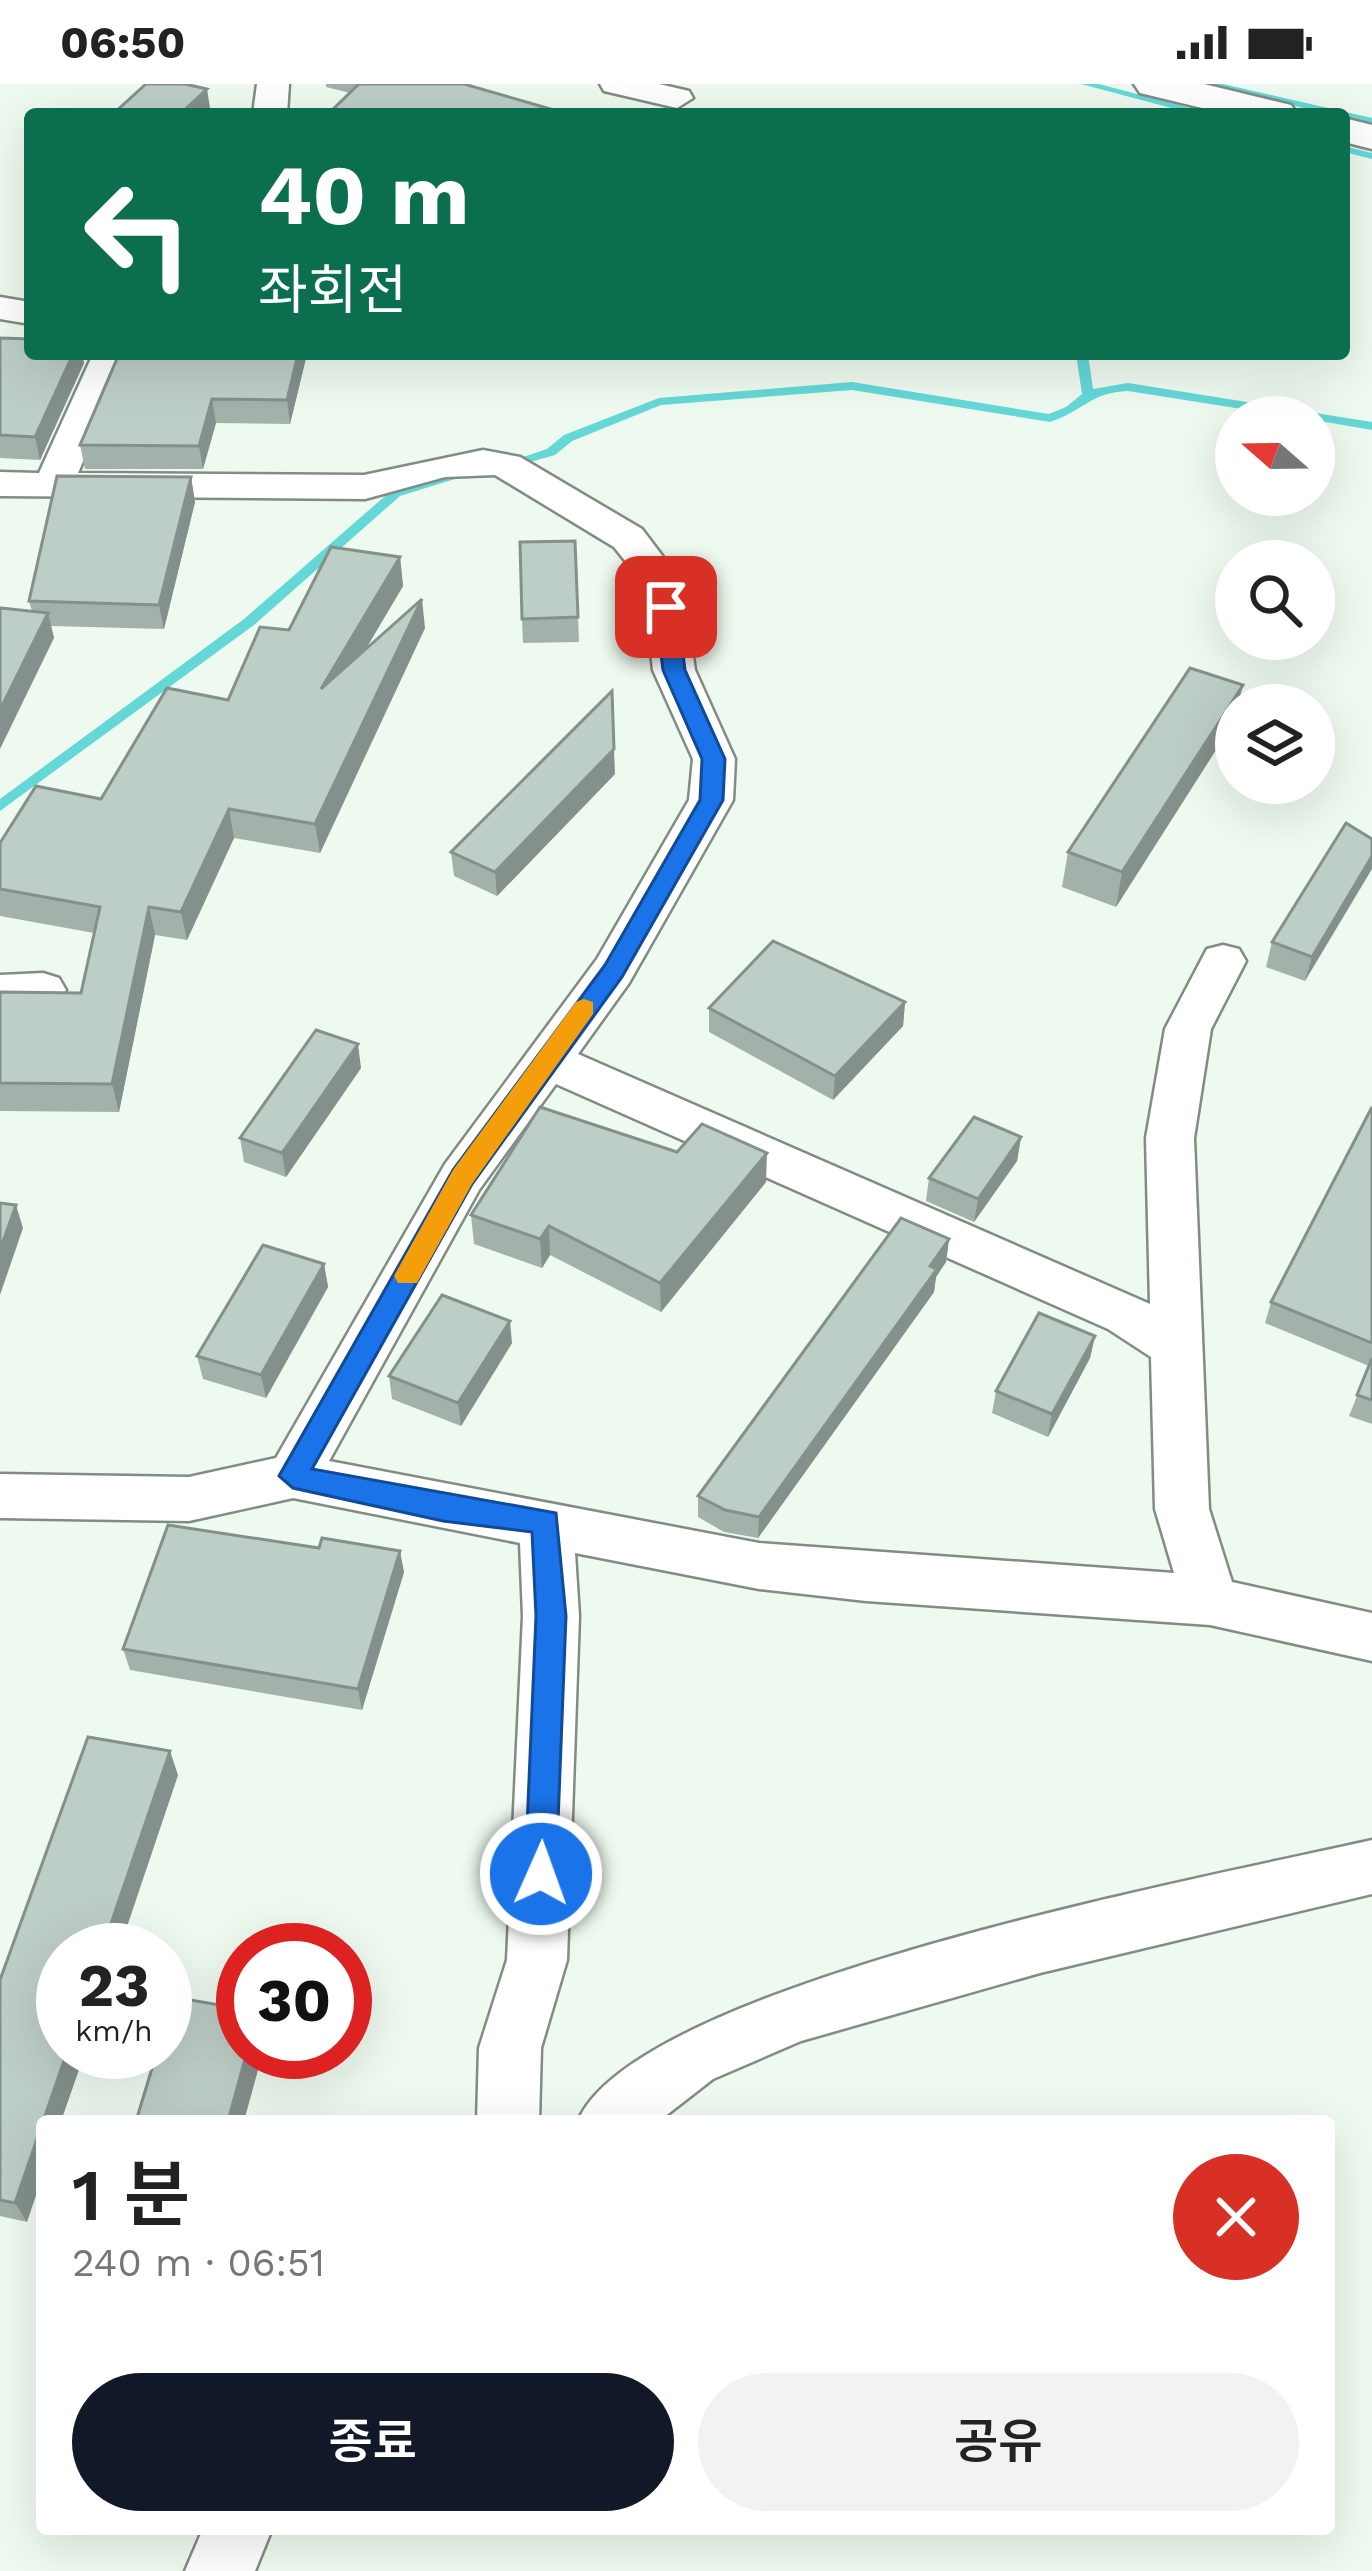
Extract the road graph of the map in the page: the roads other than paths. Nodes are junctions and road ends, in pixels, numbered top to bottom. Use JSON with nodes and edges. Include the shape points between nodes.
{"nodes":[{"id":1,"x":616,"y":84,"type":"edge"},
{"id":2,"x":1154,"y":84,"type":"edge"},
{"id":3,"x":677,"y":98,"type":"dead end"},
{"id":4,"x":1252,"y":108,"type":"edge"},
{"id":5,"x":108,"y":360,"type":"edge"},
{"id":6,"x":54,"y":483,"type":"junction"},
{"id":7,"x":0,"y":484,"type":"edge"},
{"id":8,"x":1223,"y":961,"type":"dead end"},
{"id":9,"x":545,"y":1059,"type":"junction"},
{"id":10,"x":1174,"y":1345,"type":"junction"},
{"id":11,"x":293,"y":1476,"type":"junction"},
{"id":12,"x":0,"y":1496,"type":"edge"},
{"id":13,"x":546,"y":1522,"type":"junction"},
{"id":14,"x":1210,"y":1601,"type":"junction"},
{"id":15,"x":1372,"y":1637,"type":"edge"},
{"id":16,"x":1372,"y":1867,"type":"edge"},
{"id":17,"x":508,"y":2115,"type":"edge"},
{"id":18,"x":617,"y":2115,"type":"edge"},
{"id":19,"x":235,"y":2535,"type":"edge"},
{"id":20,"x":220,"y":2571,"type":"edge"}],
"edges":[{"from":1,"to":3,"type":"street"},
{"from":2,"to":4,"type":"street"},
{"from":5,"to":6,"type":"street"},
{"from":6,"to":7,"type":"street"},
{"from":6,"to":9,"type":"street","via":[[365,487],[483,461],[506,465],[628,538],[653,570],[666,607],[674,670],[714,759],[711,800],[613,971]]},
{"from":8,"to":10,"type":"street","via":[[1188,1029],[1171,1138]]},
{"from":9,"to":10,"type":"street","via":[[1126,1316]]},
{"from":9,"to":11,"type":"street","via":[[463,1177]]},
{"from":10,"to":14,"type":"street","via":[[1182,1510]]},
{"from":11,"to":12,"type":"street","via":[[189,1499]]},
{"from":11,"to":13,"type":"street"},
{"from":13,"to":14,"type":"street","via":[[759,1566]]},
{"from":13,"to":17,"type":"street","via":[[551,1616],[537,1960],[510,2048]]},
{"from":14,"to":15,"type":"street"},
{"from":16,"to":18,"type":"street","via":[[796,2013],[691,2058]]},
{"from":19,"to":20,"type":"street"}]}
